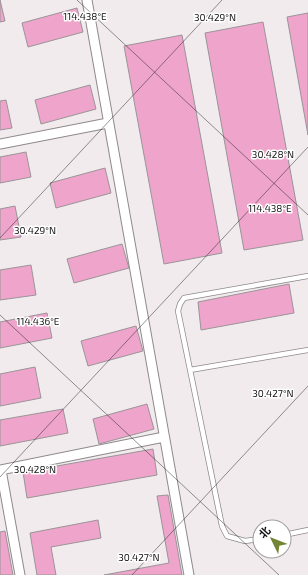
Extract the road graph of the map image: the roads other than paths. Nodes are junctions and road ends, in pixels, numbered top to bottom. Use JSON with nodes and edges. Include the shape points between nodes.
{"nodes":[{"id":1,"x":87,"y":0,"type":"edge"},
{"id":2,"x":108,"y":123,"type":"junction"},
{"id":3,"x":0,"y":144,"type":"edge"},
{"id":4,"x":308,"y":276,"type":"edge"},
{"id":5,"x":308,"y":350,"type":"edge"},
{"id":6,"x":190,"y":370,"type":"junction"},
{"id":7,"x":164,"y":437,"type":"junction"},
{"id":8,"x":1,"y":470,"type":"edge"},
{"id":9,"x":308,"y":530,"type":"edge"},
{"id":10,"x":292,"y":533,"type":"edge"},
{"id":11,"x":252,"y":541,"type":"edge"},
{"id":12,"x":20,"y":575,"type":"edge"},
{"id":13,"x":189,"y":575,"type":"edge"}],
"edges":[{"from":1,"to":2,"type":"street"},
{"from":2,"to":3,"type":"street"},
{"from":2,"to":7,"type":"street"},
{"from":4,"to":6,"type":"lane","via":[[184,298],[178,311]]},
{"from":5,"to":6,"type":"lane"},
{"from":6,"to":11,"type":"lane","via":[[222,526],[227,536],[245,542]]},
{"from":7,"to":8,"type":"street"},
{"from":7,"to":13,"type":"street"},
{"from":8,"to":12,"type":"street"},
{"from":9,"to":10,"type":"lane"}]}
